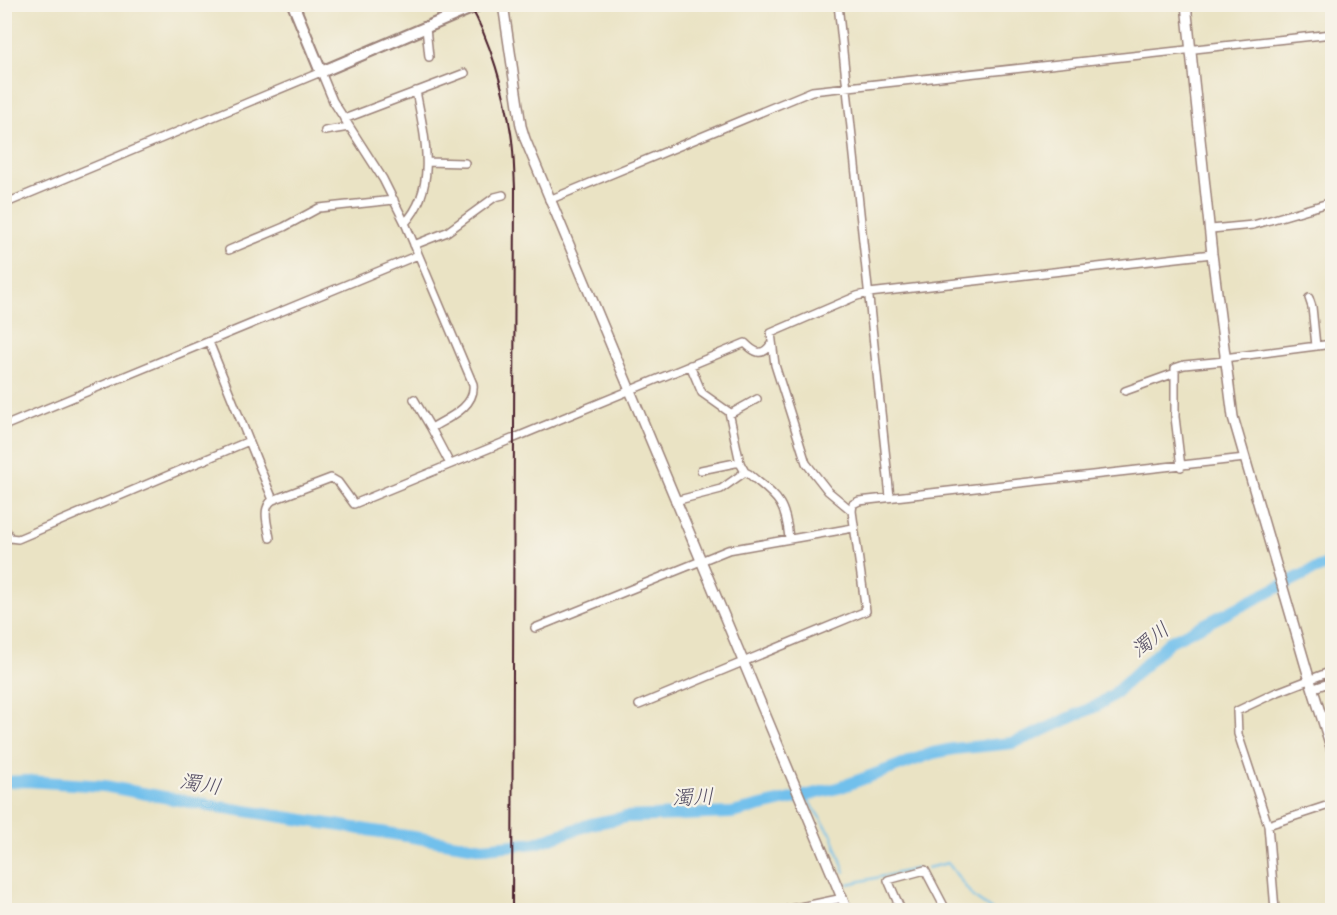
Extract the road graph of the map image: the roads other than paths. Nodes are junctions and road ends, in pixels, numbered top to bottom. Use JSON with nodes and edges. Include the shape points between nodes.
{"nodes":[{"id":1,"x":232,"y":4,"type":"edge"},
{"id":2,"x":237,"y":4,"type":"edge"},
{"id":3,"x":293,"y":4,"type":"edge"},
{"id":4,"x":481,"y":4,"type":"edge"},
{"id":5,"x":503,"y":4,"type":"edge"},
{"id":6,"x":838,"y":4,"type":"edge"},
{"id":7,"x":1186,"y":4,"type":"edge"},
{"id":8,"x":426,"y":28,"type":"junction"},
{"id":9,"x":1332,"y":34,"type":"edge"},
{"id":10,"x":1191,"y":49,"type":"junction"},
{"id":11,"x":429,"y":57,"type":"dead end"},
{"id":12,"x":321,"y":72,"type":"junction"},
{"id":13,"x":465,"y":73,"type":"dead end"},
{"id":14,"x":846,"y":88,"type":"junction"},
{"id":15,"x":416,"y":91,"type":"junction"},
{"id":16,"x":344,"y":119,"type":"junction"},
{"id":17,"x":350,"y":127,"type":"junction"},
{"id":18,"x":325,"y":131,"type":"dead end"},
{"id":19,"x":427,"y":162,"type":"junction"},
{"id":20,"x":465,"y":163,"type":"dead end"},
{"id":21,"x":503,"y":195,"type":"dead end"},
{"id":22,"x":394,"y":200,"type":"junction"},
{"id":23,"x":549,"y":200,"type":"junction"},
{"id":24,"x":1332,"y":202,"type":"edge"},
{"id":25,"x":4,"y":204,"type":"edge"},
{"id":26,"x":405,"y":223,"type":"junction"},
{"id":27,"x":1210,"y":229,"type":"junction"},
{"id":28,"x":414,"y":245,"type":"junction"},
{"id":29,"x":229,"y":250,"type":"dead end"},
{"id":30,"x":1212,"y":254,"type":"junction"},
{"id":31,"x":418,"y":255,"type":"junction"},
{"id":32,"x":869,"y":293,"type":"junction"},
{"id":33,"x":1309,"y":298,"type":"dead end"},
{"id":34,"x":209,"y":342,"type":"junction"},
{"id":35,"x":771,"y":344,"type":"junction"},
{"id":36,"x":1332,"y":344,"type":"edge"},
{"id":37,"x":1316,"y":346,"type":"junction"},
{"id":38,"x":1225,"y":359,"type":"junction"},
{"id":39,"x":690,"y":365,"type":"junction"},
{"id":40,"x":1175,"y":374,"type":"junction"},
{"id":41,"x":629,"y":390,"type":"junction"},
{"id":42,"x":1125,"y":391,"type":"dead end"},
{"id":43,"x":414,"y":399,"type":"dead end"},
{"id":44,"x":757,"y":399,"type":"dead end"},
{"id":45,"x":730,"y":414,"type":"junction"},
{"id":46,"x":4,"y":426,"type":"edge"},
{"id":47,"x":431,"y":428,"type":"junction"},
{"id":48,"x":249,"y":441,"type":"junction"},
{"id":49,"x":1245,"y":458,"type":"junction"},
{"id":50,"x":740,"y":462,"type":"junction"},
{"id":51,"x":450,"y":464,"type":"junction"},
{"id":52,"x":1181,"y":467,"type":"junction"},
{"id":53,"x":701,"y":470,"type":"dead end"},
{"id":54,"x":745,"y":472,"type":"junction"},
{"id":55,"x":890,"y":497,"type":"junction"},
{"id":56,"x":273,"y":500,"type":"junction"},
{"id":57,"x":675,"y":501,"type":"junction"},
{"id":58,"x":852,"y":511,"type":"junction"},
{"id":59,"x":4,"y":527,"type":"edge"},
{"id":60,"x":854,"y":528,"type":"junction"},
{"id":61,"x":270,"y":538,"type":"dead end"},
{"id":62,"x":789,"y":538,"type":"junction"},
{"id":63,"x":701,"y":561,"type":"junction"},
{"id":64,"x":535,"y":628,"type":"dead end"},
{"id":65,"x":742,"y":661,"type":"junction"},
{"id":66,"x":1332,"y":671,"type":"edge"},
{"id":67,"x":1311,"y":680,"type":"junction"},
{"id":68,"x":1332,"y":682,"type":"edge"},
{"id":69,"x":639,"y":705,"type":"dead end"},
{"id":70,"x":1332,"y":750,"type":"edge"},
{"id":71,"x":1332,"y":804,"type":"edge"},
{"id":72,"x":1268,"y":825,"type":"junction"},
{"id":73,"x":843,"y":898,"type":"junction"},
{"id":74,"x":786,"y":910,"type":"edge"},
{"id":75,"x":848,"y":910,"type":"edge"},
{"id":76,"x":901,"y":910,"type":"edge"},
{"id":77,"x":946,"y":910,"type":"edge"},
{"id":78,"x":1275,"y":910,"type":"edge"}],
"edges":[{"from":1,"to":2,"type":"street"},
{"from":3,"to":12,"type":"main road"},
{"from":4,"to":8,"type":"main road"},
{"from":5,"to":23,"type":"street","via":[[521,126]]},
{"from":6,"to":14,"type":"street"},
{"from":7,"to":10,"type":"street"},
{"from":8,"to":11,"type":"street"},
{"from":8,"to":12,"type":"main road"},
{"from":9,"to":10,"type":"street"},
{"from":10,"to":14,"type":"street"},
{"from":10,"to":27,"type":"street"},
{"from":12,"to":16,"type":"street"},
{"from":12,"to":25,"type":"street"},
{"from":13,"to":15,"type":"street"},
{"from":14,"to":23,"type":"street","via":[[812,92]]},
{"from":14,"to":32,"type":"street"},
{"from":15,"to":16,"type":"street"},
{"from":15,"to":19,"type":"street"},
{"from":16,"to":17,"type":"street"},
{"from":17,"to":18,"type":"street"},
{"from":17,"to":22,"type":"street"},
{"from":19,"to":20,"type":"street"},
{"from":19,"to":26,"type":"street","via":[[417,209]]},
{"from":21,"to":28,"type":"street","via":[[493,198],[447,232]]},
{"from":22,"to":26,"type":"street"},
{"from":22,"to":29,"type":"street","via":[[316,209]]},
{"from":23,"to":41,"type":"street"},
{"from":24,"to":27,"type":"street","via":[[1252,225]]},
{"from":26,"to":28,"type":"street"},
{"from":27,"to":30,"type":"street"},
{"from":28,"to":31,"type":"street"},
{"from":30,"to":32,"type":"street"},
{"from":30,"to":38,"type":"street"},
{"from":31,"to":34,"type":"street"},
{"from":31,"to":47,"type":"street","via":[[474,389],[462,409]]},
{"from":32,"to":35,"type":"street","via":[[777,328],[771,333]]},
{"from":32,"to":55,"type":"street"},
{"from":33,"to":37,"type":"street"},
{"from":34,"to":46,"type":"street"},
{"from":34,"to":48,"type":"street"},
{"from":35,"to":39,"type":"street","via":[[760,353],[745,343]]},
{"from":35,"to":58,"type":"street","via":[[806,463],[828,491]]},
{"from":36,"to":37,"type":"street"},
{"from":37,"to":38,"type":"street"},
{"from":38,"to":40,"type":"street","via":[[1177,366]]},
{"from":38,"to":49,"type":"street","via":[[1233,417]]},
{"from":39,"to":41,"type":"street"},
{"from":39,"to":45,"type":"street","via":[[702,393]]},
{"from":40,"to":42,"type":"street"},
{"from":40,"to":52,"type":"street"},
{"from":41,"to":51,"type":"street"},
{"from":41,"to":57,"type":"street"},
{"from":43,"to":47,"type":"street"},
{"from":44,"to":45,"type":"street"},
{"from":45,"to":50,"type":"street"},
{"from":47,"to":51,"type":"street"},
{"from":48,"to":56,"type":"street"},
{"from":48,"to":59,"type":"street","via":[[18,538],[10,538]]},
{"from":49,"to":52,"type":"street"},
{"from":49,"to":67,"type":"street"},
{"from":50,"to":53,"type":"street"},
{"from":50,"to":54,"type":"street"},
{"from":51,"to":56,"type":"street","via":[[354,504],[331,478]]},
{"from":52,"to":55,"type":"street"},
{"from":54,"to":57,"type":"street","via":[[721,489]]},
{"from":54,"to":62,"type":"street","via":[[778,499]]},
{"from":55,"to":58,"type":"street","via":[[859,501],[853,504]]},
{"from":56,"to":61,"type":"street","via":[[266,508]]},
{"from":57,"to":63,"type":"street"},
{"from":58,"to":60,"type":"street"},
{"from":60,"to":62,"type":"street"},
{"from":60,"to":65,"type":"street","via":[[866,611]]},
{"from":62,"to":63,"type":"street","via":[[734,548]]},
{"from":63,"to":64,"type":"street"},
{"from":63,"to":65,"type":"street"},
{"from":65,"to":69,"type":"street"},
{"from":65,"to":73,"type":"street"},
{"from":66,"to":67,"type":"street"},
{"from":67,"to":68,"type":"street"},
{"from":67,"to":70,"type":"street"},
{"from":67,"to":72,"type":"street","via":[[1237,711],[1238,734]]},
{"from":71,"to":72,"type":"street"},
{"from":72,"to":78,"type":"street"},
{"from":73,"to":74,"type":"street"},
{"from":73,"to":75,"type":"street"},
{"from":76,"to":77,"type":"street","via":[[888,880],[925,870]]}]}
